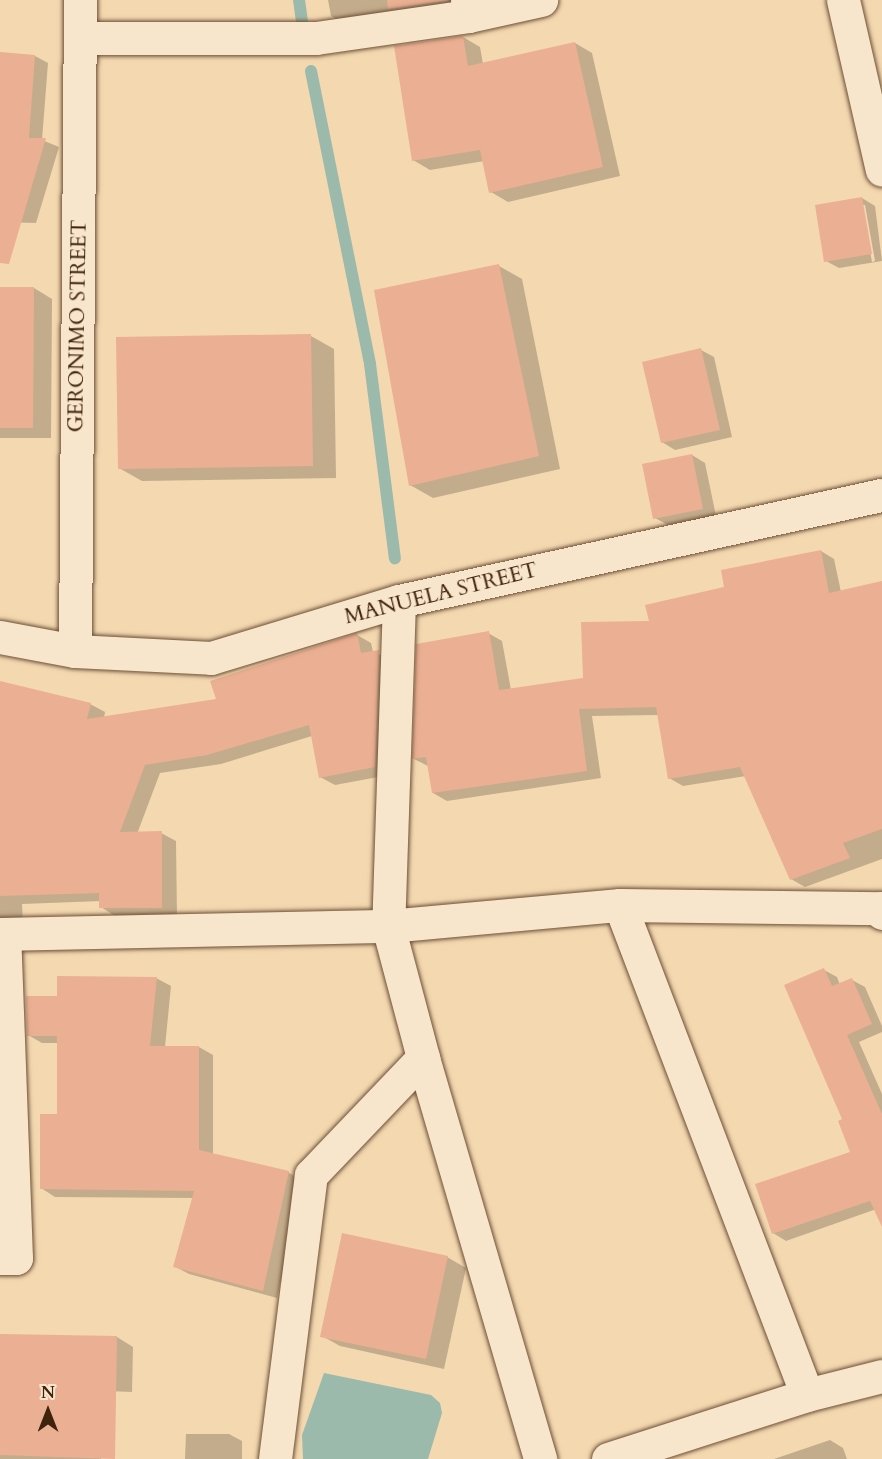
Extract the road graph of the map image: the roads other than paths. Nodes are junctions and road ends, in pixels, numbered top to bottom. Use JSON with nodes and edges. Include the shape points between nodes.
{"nodes":[{"id":1,"x":81,"y":0,"type":"edge"},
{"id":2,"x":541,"y":0,"type":"edge"},
{"id":3,"x":843,"y":0,"type":"edge"},
{"id":4,"x":468,"y":8,"type":"edge"},
{"id":5,"x":81,"y":38,"type":"junction"},
{"id":6,"x":882,"y":170,"type":"edge"},
{"id":7,"x":882,"y":495,"type":"edge"},
{"id":8,"x":399,"y":601,"type":"junction"},
{"id":9,"x":0,"y":637,"type":"edge"},
{"id":10,"x":75,"y":651,"type":"junction"},
{"id":11,"x":620,"y":905,"type":"junction"},
{"id":12,"x":882,"y":913,"type":"edge"},
{"id":13,"x":388,"y":926,"type":"junction"},
{"id":14,"x":2,"y":934,"type":"edge"},
{"id":15,"x":423,"y":1058,"type":"junction"},
{"id":16,"x":0,"y":1258,"type":"edge"},
{"id":17,"x":882,"y":1376,"type":"edge"},
{"id":18,"x":807,"y":1395,"type":"junction"},
{"id":19,"x":275,"y":1459,"type":"edge"},
{"id":20,"x":540,"y":1459,"type":"edge"},
{"id":21,"x":608,"y":1459,"type":"edge"}],
"edges":[{"from":1,"to":5,"type":"street","name":"GERONIMO STREET"},
{"from":2,"to":4,"type":"street"},
{"from":3,"to":6,"type":"street"},
{"from":4,"to":5,"type":"street","via":[[316,38]]},
{"from":5,"to":10,"type":"street","name":"GERONIMO STREET"},
{"from":7,"to":8,"type":"street","name":"MANUELA STREET"},
{"from":8,"to":10,"type":"street","name":"MANUELA STREET","via":[[211,658]]},
{"from":8,"to":13,"type":"street"},
{"from":9,"to":10,"type":"street","name":"MANUELA STREET"},
{"from":11,"to":12,"type":"street","via":[[880,908]]},
{"from":11,"to":13,"type":"street"},
{"from":11,"to":18,"type":"street"},
{"from":13,"to":14,"type":"street"},
{"from":13,"to":15,"type":"street"},
{"from":14,"to":16,"type":"street","via":[[16,1258]]},
{"from":15,"to":19,"type":"street","via":[[311,1175]]},
{"from":15,"to":20,"type":"street"},
{"from":17,"to":18,"type":"street"},
{"from":18,"to":21,"type":"street"}]}
